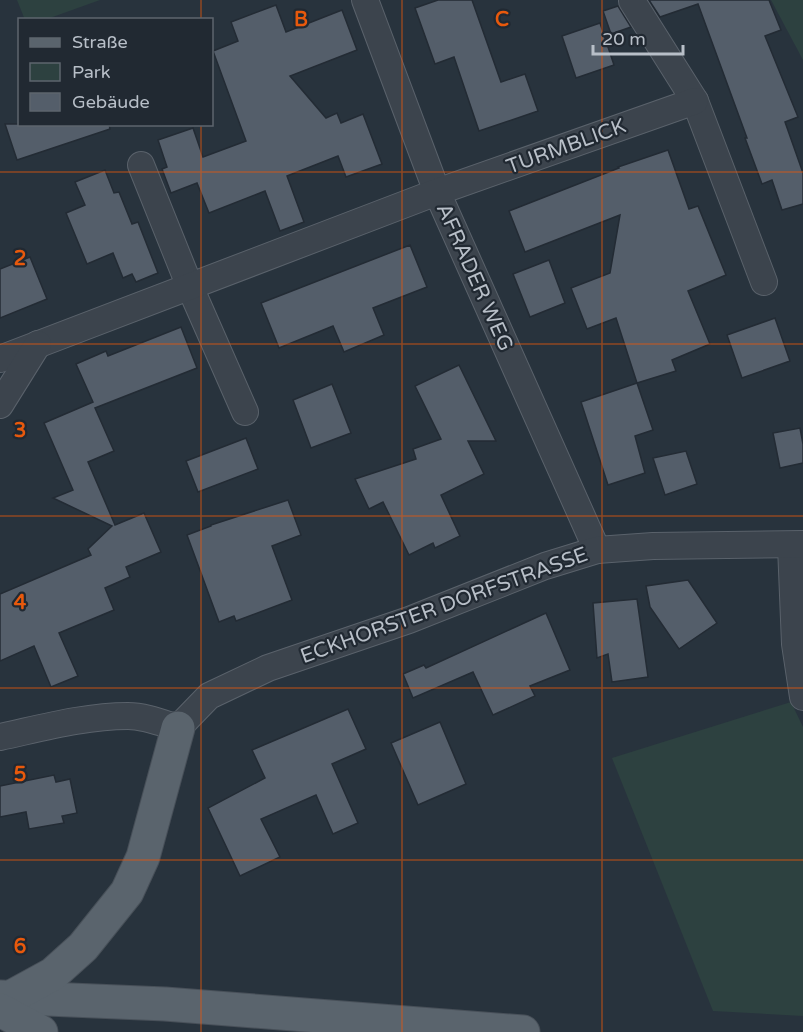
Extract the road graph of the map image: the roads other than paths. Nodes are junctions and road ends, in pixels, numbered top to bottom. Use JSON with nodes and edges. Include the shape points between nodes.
{"nodes":[{"id":1,"x":365,"y":0,"type":"edge"},
{"id":2,"x":633,"y":1,"type":"edge"},
{"id":3,"x":695,"y":100,"type":"junction"},
{"id":4,"x":141,"y":165,"type":"dead end"},
{"id":5,"x":437,"y":192,"type":"junction"},
{"id":6,"x":764,"y":282,"type":"dead end"},
{"id":7,"x":190,"y":287,"type":"junction"},
{"id":8,"x":38,"y":344,"type":"junction"},
{"id":9,"x":0,"y":358,"type":"edge"},
{"id":10,"x":0,"y":405,"type":"edge"},
{"id":11,"x":245,"y":412,"type":"dead end"},
{"id":12,"x":797,"y":545,"type":"edge"},
{"id":13,"x":597,"y":550,"type":"junction"},
{"id":14,"x":803,"y":697,"type":"edge"},
{"id":15,"x":178,"y":728,"type":"junction"},
{"id":16,"x":0,"y":737,"type":"edge"},
{"id":17,"x":3,"y":1002,"type":"edge"},
{"id":18,"x":41,"y":1032,"type":"edge"},
{"id":19,"x":523,"y":1032,"type":"edge"}],
"edges":[{"from":1,"to":5,"type":"street","name":"AFRADER WEG"},
{"from":2,"to":3,"type":"street"},
{"from":3,"to":5,"type":"street","name":"TURMBLICK"},
{"from":3,"to":6,"type":"street"},
{"from":4,"to":7,"type":"street"},
{"from":5,"to":7,"type":"street","name":"TURMBLICK"},
{"from":5,"to":13,"type":"street","name":"AFRADER WEG"},
{"from":7,"to":8,"type":"street","name":"TURMBLICK"},
{"from":7,"to":11,"type":"street"},
{"from":8,"to":9,"type":"street","name":"TURMBLICK"},
{"from":8,"to":10,"type":"street"},
{"from":12,"to":13,"type":"street","name":"ECKHORSTER DORFSTRASSE"},
{"from":12,"to":14,"type":"street","via":[[795,644]]},
{"from":13,"to":15,"type":"street","name":"ECKHORSTER DORFSTRASSE","via":[[268,668],[209,696]]},
{"from":15,"to":16,"type":"street","via":[[130,716],[82,720]]},
{"from":15,"to":17,"type":"main road","via":[[143,857],[127,892],[82,947],[53,974]]},
{"from":17,"to":18,"type":"main road"},
{"from":17,"to":19,"type":"main road","via":[[165,1004]]}]}
